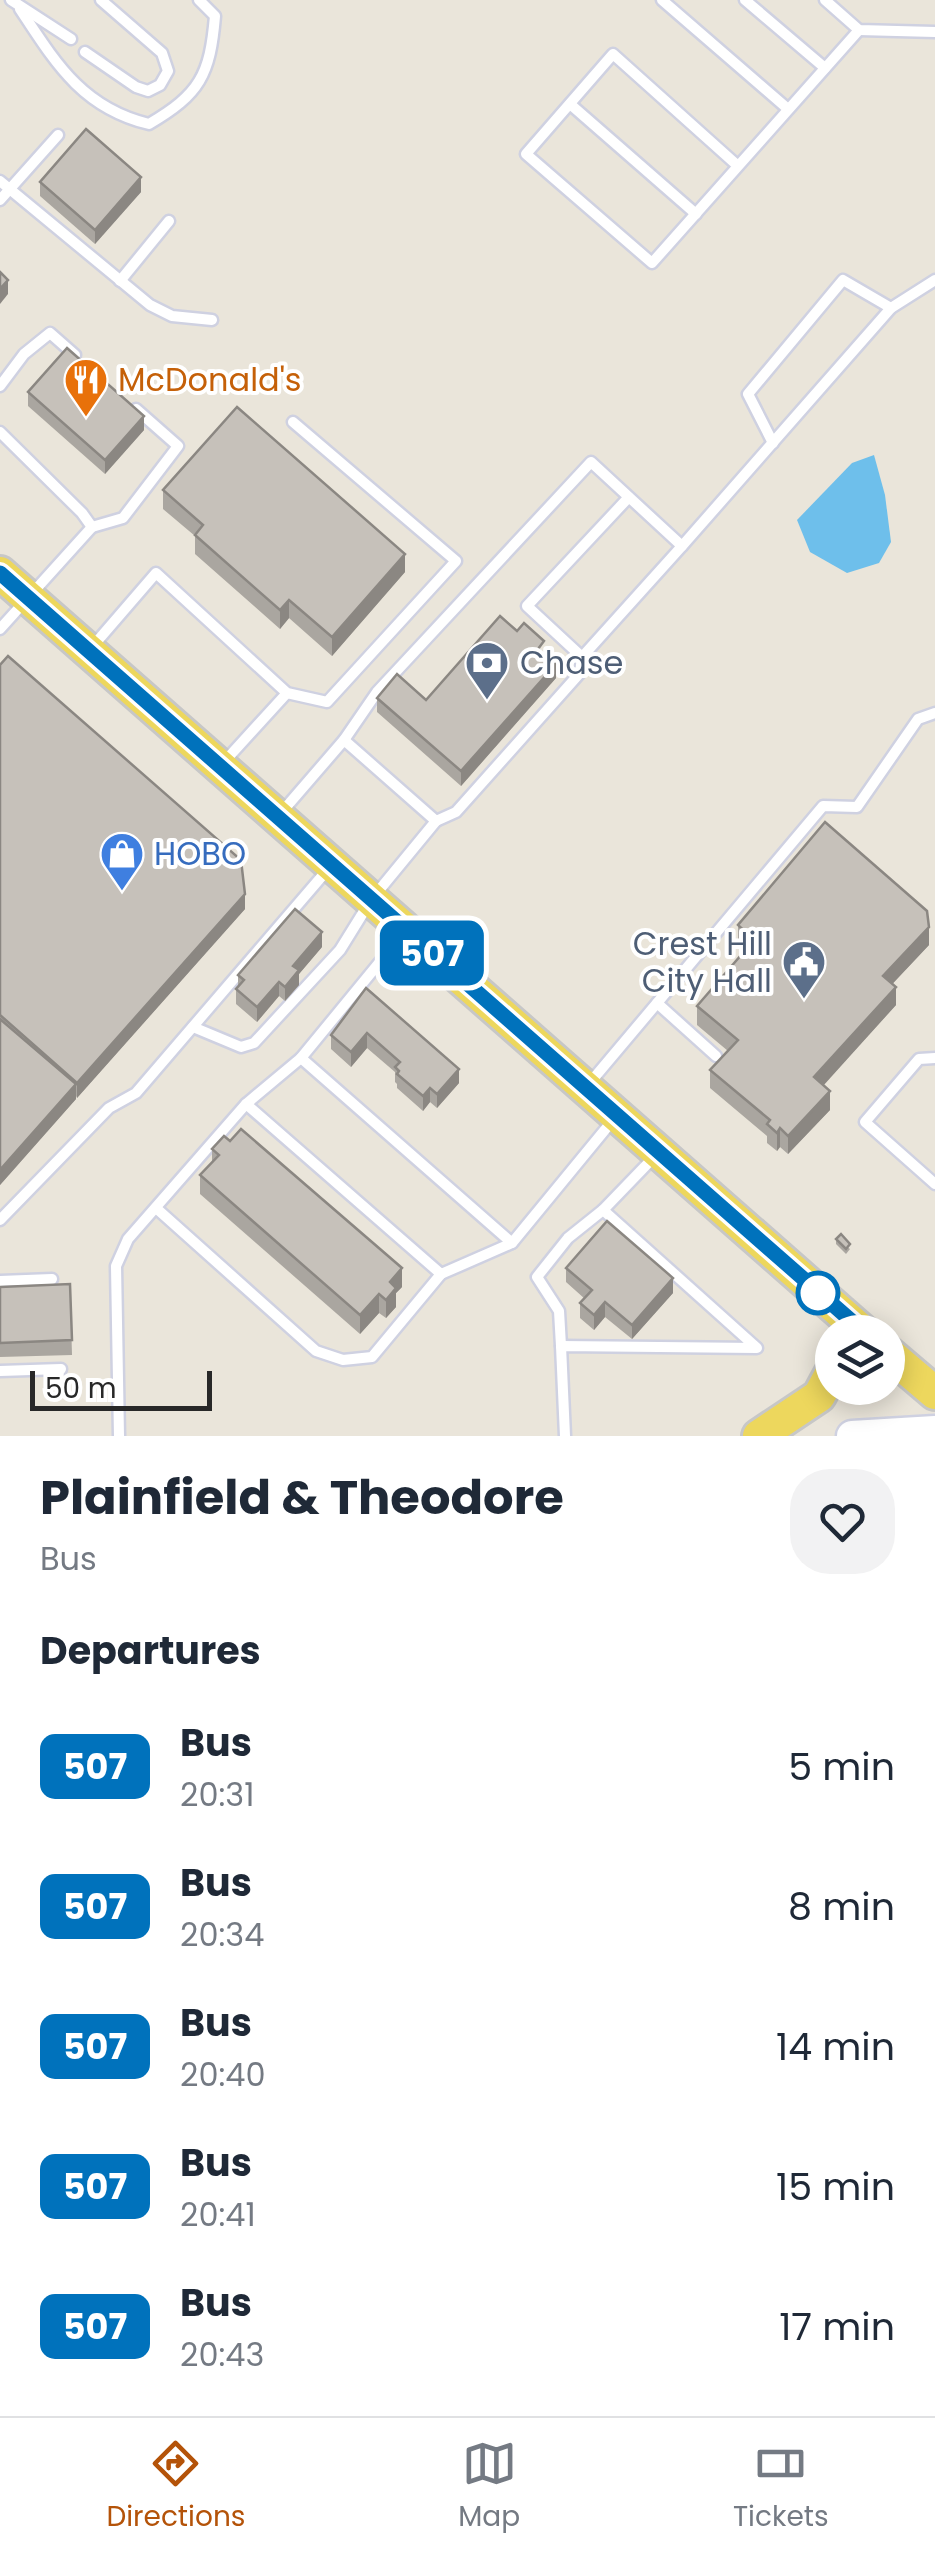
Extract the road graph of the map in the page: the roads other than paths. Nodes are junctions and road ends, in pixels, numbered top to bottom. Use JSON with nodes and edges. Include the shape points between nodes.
{"nodes":[{"id":1,"x":101,"y":0,"type":"edge"},
{"id":2,"x":116,"y":0,"type":"edge"},
{"id":3,"x":199,"y":0,"type":"edge"},
{"id":4,"x":662,"y":0,"type":"edge"},
{"id":5,"x":744,"y":0,"type":"edge"},
{"id":6,"x":825,"y":0,"type":"edge"},
{"id":7,"x":16,"y":4,"type":"edge"},
{"id":8,"x":116,"y":13,"type":"junction"},
{"id":9,"x":859,"y":30,"type":"junction"},
{"id":10,"x":935,"y":32,"type":"edge"},
{"id":11,"x":70,"y":39,"type":"dead end"},
{"id":12,"x":85,"y":52,"type":"dead end"},
{"id":13,"x":825,"y":68,"type":"junction"},
{"id":14,"x":570,"y":104,"type":"junction"},
{"id":15,"x":788,"y":110,"type":"junction"},
{"id":16,"x":58,"y":135,"type":"dead end"},
{"id":17,"x":738,"y":166,"type":"junction"},
{"id":18,"x":0,"y":181,"type":"edge"},
{"id":19,"x":10,"y":190,"type":"junction"},
{"id":20,"x":0,"y":200,"type":"edge"},
{"id":21,"x":696,"y":214,"type":"junction"},
{"id":22,"x":169,"y":221,"type":"dead end"},
{"id":23,"x":935,"y":280,"type":"edge"},
{"id":24,"x":120,"y":281,"type":"junction"},
{"id":25,"x":891,"y":308,"type":"junction"},
{"id":26,"x":212,"y":320,"type":"dead end"},
{"id":27,"x":78,"y":358,"type":"edge"},
{"id":28,"x":0,"y":386,"type":"edge"},
{"id":29,"x":121,"y":396,"type":"edge"},
{"id":30,"x":292,"y":422,"type":"dead end"},
{"id":31,"x":0,"y":432,"type":"edge"},
{"id":32,"x":772,"y":443,"type":"junction"},
{"id":33,"x":629,"y":498,"type":"junction"},
{"id":34,"x":92,"y":526,"type":"junction"},
{"id":35,"x":682,"y":546,"type":"junction"},
{"id":36,"x":0,"y":573,"type":"edge"},
{"id":37,"x":28,"y":598,"type":"junction"},
{"id":38,"x":0,"y":630,"type":"edge"},
{"id":39,"x":89,"y":651,"type":"junction"},
{"id":40,"x":582,"y":656,"type":"junction"},
{"id":41,"x":288,"y":693,"type":"junction"},
{"id":42,"x":935,"y":712,"type":"edge"},
{"id":43,"x":344,"y":740,"type":"junction"},
{"id":44,"x":220,"y":766,"type":"junction"},
{"id":45,"x":277,"y":817,"type":"junction"},
{"id":46,"x":436,"y":820,"type":"junction"},
{"id":47,"x":332,"y":865,"type":"junction"},
{"id":48,"x":371,"y":900,"type":"junction"},
{"id":49,"x":406,"y":930,"type":"junction"},
{"id":50,"x":657,"y":1003,"type":"junction"},
{"id":51,"x":193,"y":1027,"type":"junction"},
{"id":52,"x":716,"y":1056,"type":"dead end"},
{"id":53,"x":301,"y":1058,"type":"junction"},
{"id":54,"x":935,"y":1058,"type":"edge"},
{"id":55,"x":586,"y":1088,"type":"junction"},
{"id":56,"x":246,"y":1104,"type":"junction"},
{"id":57,"x":616,"y":1116,"type":"junction"},
{"id":58,"x":658,"y":1153,"type":"junction"},
{"id":59,"x":935,"y":1184,"type":"edge"},
{"id":60,"x":156,"y":1208,"type":"junction"},
{"id":61,"x":603,"y":1210,"type":"junction"},
{"id":62,"x":0,"y":1220,"type":"edge"},
{"id":63,"x":512,"y":1243,"type":"junction"},
{"id":64,"x":441,"y":1274,"type":"junction"},
{"id":65,"x":52,"y":1278,"type":"dead end"},
{"id":66,"x":0,"y":1280,"type":"edge"},
{"id":67,"x":837,"y":1315,"type":"edge"},
{"id":68,"x":562,"y":1346,"type":"junction"},
{"id":69,"x":905,"y":1367,"type":"edge"},
{"id":70,"x":61,"y":1368,"type":"dead end"},
{"id":71,"x":0,"y":1371,"type":"edge"},
{"id":72,"x":935,"y":1393,"type":"edge"},
{"id":73,"x":815,"y":1399,"type":"edge"},
{"id":74,"x":935,"y":1431,"type":"edge"},
{"id":75,"x":119,"y":1436,"type":"edge"},
{"id":76,"x":565,"y":1436,"type":"edge"},
{"id":77,"x":759,"y":1436,"type":"edge"},
{"id":78,"x":852,"y":1436,"type":"edge"}],
"edges":[{"from":1,"to":8,"type":"lane"},
{"from":2,"to":8,"type":"lane"},
{"from":3,"to":7,"type":"lane","via":[[215,16],[212,52],[182,104],[149,124],[94,101],[59,68]]},
{"from":4,"to":15,"type":"lane"},
{"from":5,"to":13,"type":"lane"},
{"from":6,"to":9,"type":"lane"},
{"from":7,"to":11,"type":"lane"},
{"from":8,"to":12,"type":"lane","via":[[162,53],[168,71],[160,85],[136,87]]},
{"from":9,"to":10,"type":"lane"},
{"from":9,"to":13,"type":"lane"},
{"from":13,"to":15,"type":"lane"},
{"from":14,"to":17,"type":"lane","via":[[613,54]]},
{"from":14,"to":21,"type":"lane"},
{"from":14,"to":21,"type":"lane","via":[[526,154],[652,262]]},
{"from":15,"to":17,"type":"lane"},
{"from":16,"to":19,"type":"lane"},
{"from":17,"to":21,"type":"lane"},
{"from":18,"to":19,"type":"lane"},
{"from":19,"to":20,"type":"lane"},
{"from":19,"to":24,"type":"lane"},
{"from":22,"to":24,"type":"lane"},
{"from":23,"to":25,"type":"lane"},
{"from":24,"to":26,"type":"lane","via":[[172,316]]},
{"from":25,"to":32,"type":"lane"},
{"from":25,"to":32,"type":"lane","via":[[844,280],[748,394]]},
{"from":27,"to":28,"type":"lane","via":[[50,333]]},
{"from":29,"to":34,"type":"lane","via":[[178,446],[122,518]]},
{"from":30,"to":41,"type":"lane","via":[[456,560],[327,702]]},
{"from":31,"to":34,"type":"lane"},
{"from":32,"to":35,"type":"lane"},
{"from":33,"to":35,"type":"lane"},
{"from":33,"to":40,"type":"lane","via":[[526,606]]},
{"from":33,"to":43,"type":"lane","via":[[591,462],[378,692]]},
{"from":34,"to":37,"type":"lane"},
{"from":35,"to":40,"type":"lane"},
{"from":36,"to":37,"type":"main road"},
{"from":37,"to":38,"type":"lane"},
{"from":37,"to":39,"type":"main road"},
{"from":39,"to":41,"type":"lane","via":[[156,573]]},
{"from":39,"to":44,"type":"main road"},
{"from":40,"to":46,"type":"lane","via":[[580,673],[456,812]]},
{"from":41,"to":44,"type":"lane"},
{"from":42,"to":50,"type":"lane","via":[[918,718],[856,807],[824,806]]},
{"from":43,"to":45,"type":"lane"},
{"from":43,"to":46,"type":"lane"},
{"from":44,"to":45,"type":"main road"},
{"from":45,"to":47,"type":"main road"},
{"from":46,"to":48,"type":"lane"},
{"from":47,"to":48,"type":"main road"},
{"from":47,"to":51,"type":"lane"},
{"from":48,"to":49,"type":"main road"},
{"from":48,"to":51,"type":"lane","via":[[340,950],[254,1042],[240,1047]]},
{"from":49,"to":53,"type":"lane"},
{"from":49,"to":55,"type":"main road"},
{"from":50,"to":52,"type":"lane"},
{"from":50,"to":55,"type":"lane"},
{"from":51,"to":62,"type":"lane","via":[[136,1093],[109,1108]]},
{"from":53,"to":56,"type":"lane"},
{"from":53,"to":63,"type":"lane"},
{"from":54,"to":59,"type":"lane","via":[[919,1059],[865,1122]]},
{"from":55,"to":57,"type":"main road"},
{"from":56,"to":60,"type":"lane"},
{"from":56,"to":64,"type":"lane"},
{"from":57,"to":58,"type":"main road"},
{"from":57,"to":63,"type":"lane"},
{"from":58,"to":61,"type":"lane"},
{"from":58,"to":67,"type":"main road"},
{"from":60,"to":64,"type":"lane","via":[[316,1351],[343,1360],[372,1357]]},
{"from":60,"to":75,"type":"lane","via":[[128,1239],[116,1266]]},
{"from":61,"to":68,"type":"lane","via":[[537,1276],[559,1311]]},
{"from":61,"to":68,"type":"lane","via":[[758,1348]]},
{"from":63,"to":64,"type":"lane"},
{"from":65,"to":66,"type":"lane"},
{"from":68,"to":76,"type":"lane"},
{"from":69,"to":72,"type":"main road"},
{"from":70,"to":71,"type":"lane"},
{"from":73,"to":77,"type":"main road"},
{"from":74,"to":78,"type":"main road"}]}
